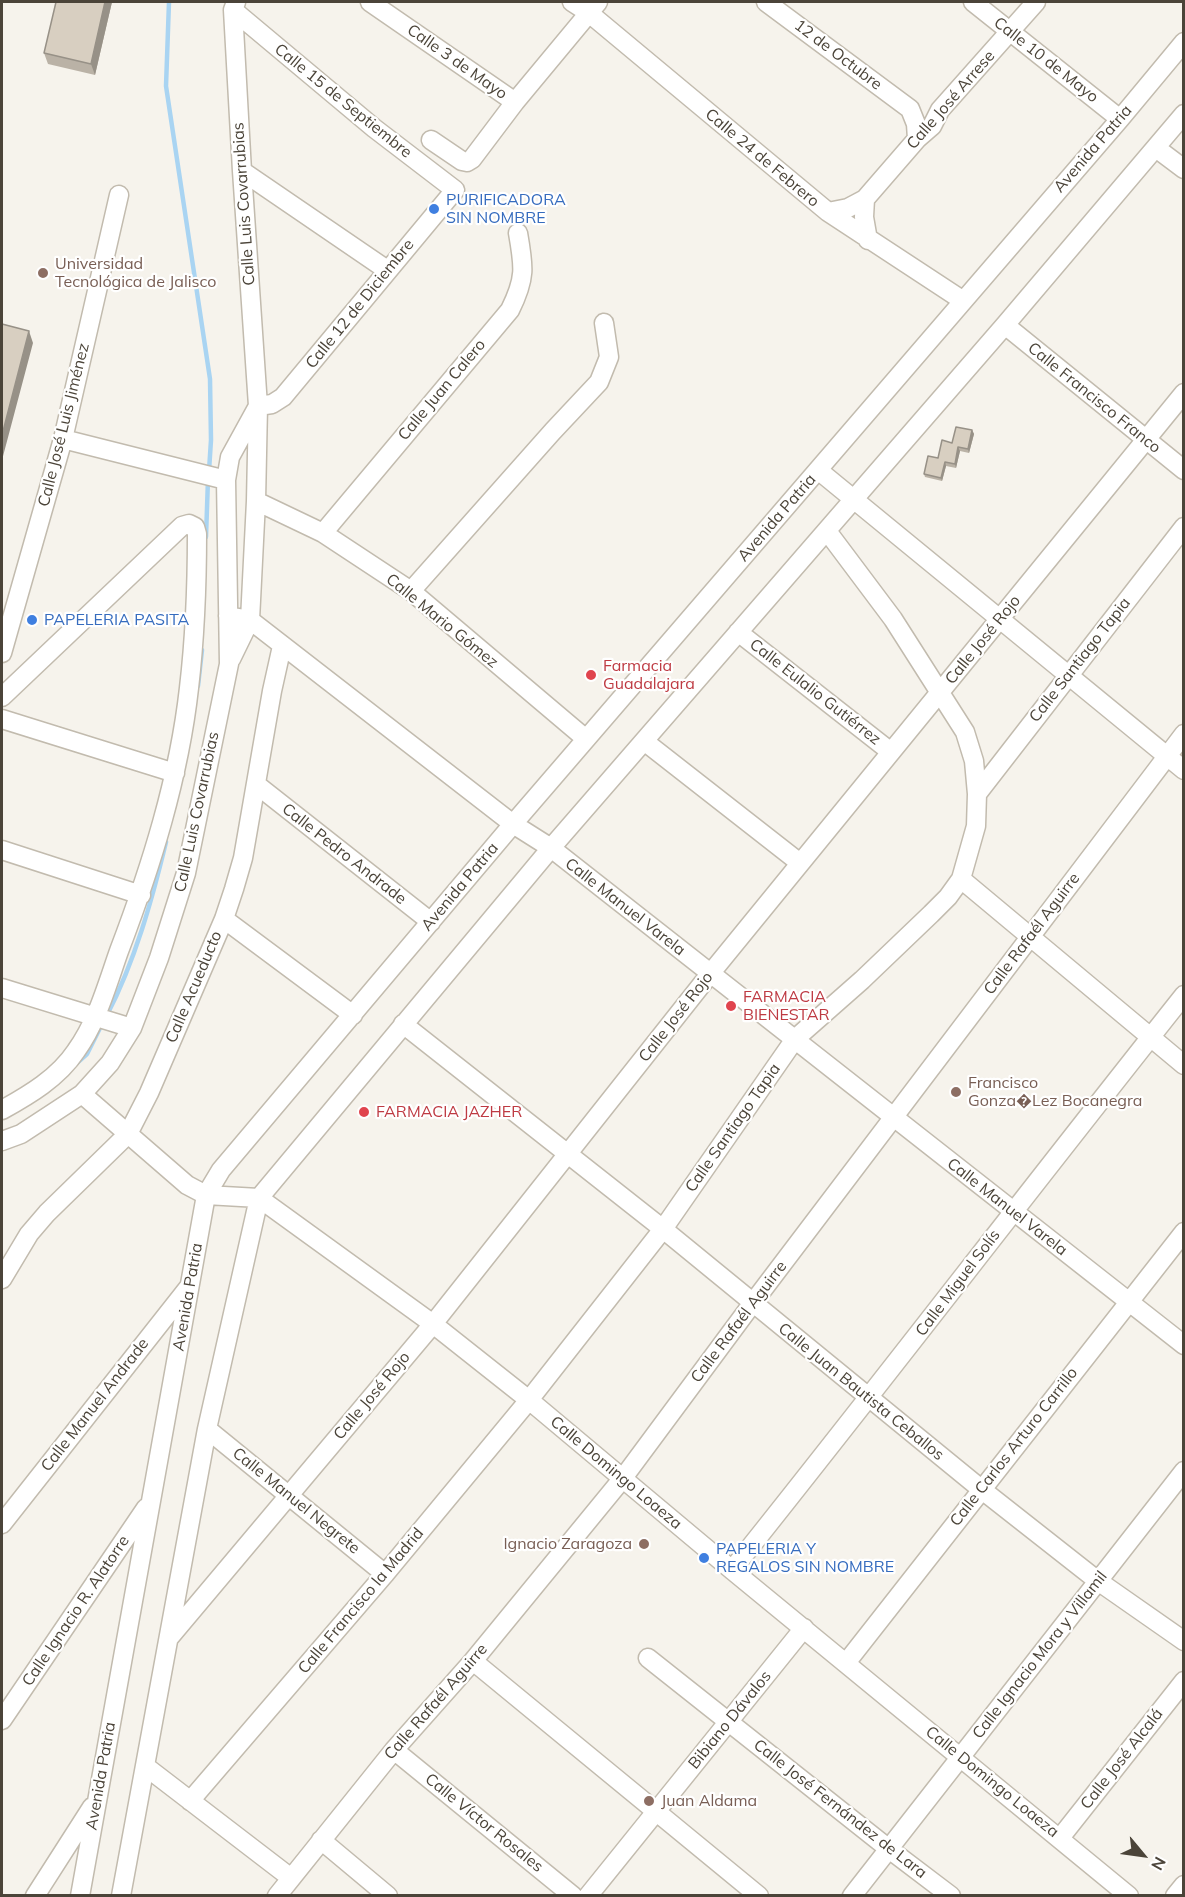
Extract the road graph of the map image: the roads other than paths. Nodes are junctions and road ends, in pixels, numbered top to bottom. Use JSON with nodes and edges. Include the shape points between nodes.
{"nodes":[{"id":1,"x":370,"y":2,"type":"edge"},
{"id":2,"x":572,"y":2,"type":"edge"},
{"id":3,"x":766,"y":2,"type":"edge"},
{"id":4,"x":973,"y":2,"type":"edge"},
{"id":5,"x":1036,"y":2,"type":"edge"},
{"id":6,"x":234,"y":6,"type":"edge"},
{"id":7,"x":594,"y":7,"type":"edge"},
{"id":8,"x":1011,"y":32,"type":"junction"},
{"id":9,"x":1184,"y":42,"type":"edge"},
{"id":10,"x":515,"y":102,"type":"junction"},
{"id":11,"x":910,"y":109,"type":"junction"},
{"id":12,"x":940,"y":110,"type":"junction"},
{"id":13,"x":1184,"y":114,"type":"edge"},
{"id":14,"x":1120,"y":119,"type":"junction"},
{"id":15,"x":917,"y":139,"type":"junction"},
{"id":16,"x":431,"y":140,"type":"dead end"},
{"id":17,"x":1156,"y":148,"type":"junction"},
{"id":18,"x":1184,"y":169,"type":"edge"},
{"id":19,"x":242,"y":171,"type":"junction"},
{"id":20,"x":454,"y":190,"type":"joint"},
{"id":21,"x":119,"y":195,"type":"dead end"},
{"id":22,"x":866,"y":199,"type":"junction"},
{"id":23,"x":828,"y":213,"type":"junction"},
{"id":24,"x":518,"y":233,"type":"dead end"},
{"id":25,"x":868,"y":240,"type":"junction"},
{"id":26,"x":387,"y":270,"type":"junction"},
{"id":27,"x":962,"y":300,"type":"junction"},
{"id":28,"x":603,"y":323,"type":"dead end"},
{"id":29,"x":1005,"y":325,"type":"junction"},
{"id":30,"x":1184,"y":393,"type":"edge"},
{"id":31,"x":258,"y":406,"type":"junction"},
{"id":32,"x":63,"y":439,"type":"junction"},
{"id":33,"x":1145,"y":440,"type":"junction"},
{"id":34,"x":818,"y":470,"type":"junction"},
{"id":35,"x":1184,"y":470,"type":"edge"},
{"id":36,"x":220,"y":479,"type":"junction"},
{"id":37,"x":854,"y":500,"type":"junction"},
{"id":38,"x":256,"y":501,"type":"junction"},
{"id":39,"x":1184,"y":527,"type":"edge"},
{"id":40,"x":827,"y":531,"type":"junction"},
{"id":41,"x":323,"y":533,"type":"junction"},
{"id":42,"x":411,"y":591,"type":"junction"},
{"id":43,"x":228,"y":616,"type":"junction"},
{"id":44,"x":1000,"y":619,"type":"junction"},
{"id":45,"x":250,"y":620,"type":"junction"},
{"id":46,"x":738,"y":633,"type":"junction"},
{"id":47,"x":282,"y":646,"type":"junction"},
{"id":48,"x":2,"y":653,"type":"edge"},
{"id":49,"x":229,"y":663,"type":"junction"},
{"id":50,"x":1068,"y":675,"type":"junction"},
{"id":51,"x":940,"y":692,"type":"junction"},
{"id":52,"x":2,"y":697,"type":"edge"},
{"id":53,"x":2,"y":719,"type":"edge"},
{"id":54,"x":1184,"y":734,"type":"edge"},
{"id":55,"x":586,"y":739,"type":"junction"},
{"id":56,"x":644,"y":741,"type":"junction"},
{"id":57,"x":891,"y":752,"type":"junction"},
{"id":58,"x":1166,"y":757,"type":"junction"},
{"id":59,"x":1184,"y":770,"type":"edge"},
{"id":60,"x":175,"y":773,"type":"junction"},
{"id":61,"x":257,"y":785,"type":"junction"},
{"id":62,"x":977,"y":794,"type":"junction"},
{"id":63,"x":513,"y":824,"type":"junction"},
{"id":64,"x":551,"y":848,"type":"junction"},
{"id":65,"x":2,"y":850,"type":"edge"},
{"id":66,"x":800,"y":863,"type":"junction"},
{"id":67,"x":961,"y":879,"type":"junction"},
{"id":68,"x":141,"y":895,"type":"junction"},
{"id":69,"x":224,"y":919,"type":"junction"},
{"id":70,"x":431,"y":922,"type":"junction"},
{"id":71,"x":1030,"y":937,"type":"junction"},
{"id":72,"x":710,"y":974,"type":"junction"},
{"id":73,"x":2,"y":988,"type":"edge"},
{"id":74,"x":1184,"y":995,"type":"edge"},
{"id":75,"x":353,"y":1014,"type":"junction"},
{"id":76,"x":111,"y":1022,"type":"junction"},
{"id":77,"x":403,"y":1024,"type":"junction"},
{"id":78,"x":1151,"y":1037,"type":"junction"},
{"id":79,"x":795,"y":1039,"type":"junction"},
{"id":80,"x":1184,"y":1065,"type":"edge"},
{"id":81,"x":82,"y":1094,"type":"junction"},
{"id":82,"x":2,"y":1110,"type":"edge"},
{"id":83,"x":893,"y":1117,"type":"junction"},
{"id":84,"x":129,"y":1134,"type":"junction"},
{"id":85,"x":2,"y":1141,"type":"edge"},
{"id":86,"x":566,"y":1155,"type":"junction"},
{"id":87,"x":206,"y":1195,"type":"junction"},
{"id":88,"x":259,"y":1198,"type":"junction"},
{"id":89,"x":1012,"y":1211,"type":"junction"},
{"id":90,"x":663,"y":1230,"type":"junction"},
{"id":91,"x":1184,"y":1232,"type":"edge"},
{"id":92,"x":2,"y":1279,"type":"edge"},
{"id":93,"x":190,"y":1286,"type":"junction"},
{"id":94,"x":1129,"y":1302,"type":"junction"},
{"id":95,"x":752,"y":1304,"type":"junction"},
{"id":96,"x":433,"y":1324,"type":"junction"},
{"id":97,"x":1184,"y":1345,"type":"edge"},
{"id":98,"x":870,"y":1398,"type":"junction"},
{"id":99,"x":529,"y":1400,"type":"junction"},
{"id":100,"x":207,"y":1429,"type":"junction"},
{"id":101,"x":1184,"y":1471,"type":"edge"},
{"id":102,"x":623,"y":1478,"type":"junction"},
{"id":103,"x":981,"y":1489,"type":"junction"},
{"id":104,"x":289,"y":1496,"type":"junction"},
{"id":105,"x":151,"y":1501,"type":"junction"},
{"id":106,"x":2,"y":1524,"type":"edge"},
{"id":107,"x":732,"y":1570,"type":"junction"},
{"id":108,"x":385,"y":1574,"type":"junction"},
{"id":109,"x":1098,"y":1581,"type":"junction"},
{"id":110,"x":804,"y":1628,"type":"junction"},
{"id":111,"x":168,"y":1640,"type":"junction"},
{"id":112,"x":1184,"y":1641,"type":"edge"},
{"id":113,"x":648,"y":1658,"type":"dead end"},
{"id":114,"x":473,"y":1661,"type":"junction"},
{"id":115,"x":846,"y":1663,"type":"junction"},
{"id":116,"x":1184,"y":1681,"type":"edge"},
{"id":117,"x":2,"y":1720,"type":"edge"},
{"id":118,"x":728,"y":1722,"type":"junction"},
{"id":119,"x":394,"y":1750,"type":"junction"},
{"id":120,"x":961,"y":1756,"type":"junction"},
{"id":121,"x":145,"y":1766,"type":"junction"},
{"id":122,"x":97,"y":1801,"type":"junction"},
{"id":123,"x":190,"y":1802,"type":"junction"},
{"id":124,"x":656,"y":1812,"type":"junction"},
{"id":125,"x":1060,"y":1838,"type":"junction"},
{"id":126,"x":321,"y":1840,"type":"junction"},
{"id":127,"x":889,"y":1849,"type":"junction"},
{"id":128,"x":291,"y":1878,"type":"junction"},
{"id":129,"x":1184,"y":1885,"type":"edge"},
{"id":130,"x":35,"y":1896,"type":"edge"},
{"id":131,"x":80,"y":1896,"type":"edge"},
{"id":132,"x":121,"y":1896,"type":"edge"},
{"id":133,"x":277,"y":1896,"type":"edge"},
{"id":134,"x":388,"y":1896,"type":"edge"},
{"id":135,"x":573,"y":1896,"type":"edge"},
{"id":136,"x":588,"y":1896,"type":"edge"},
{"id":137,"x":759,"y":1896,"type":"edge"},
{"id":138,"x":852,"y":1896,"type":"edge"},
{"id":139,"x":951,"y":1896,"type":"edge"},
{"id":140,"x":1129,"y":1896,"type":"edge"},
{"id":141,"x":1175,"y":1896,"type":"edge"}],
"edges":[{"from":1,"to":10,"type":"street","name":"Calle 3 de Mayo"},
{"from":2,"to":7,"type":"street","name":"Calle 24 de Febrero"},
{"from":3,"to":11,"type":"street","name":"12 de Octubre"},
{"from":4,"to":8,"type":"street","name":"Calle 10 de Mayo"},
{"from":5,"to":8,"type":"street","name":"Calle José Arrese"},
{"from":6,"to":19,"type":"street","name":"Calle Luis Covarrubias"},
{"from":6,"to":20,"type":"street","name":"Calle 15 de Septiembre","via":[[374,128]]},
{"from":7,"to":10,"type":"street"},
{"from":7,"to":23,"type":"street","name":"Calle 24 de Febrero"},
{"from":8,"to":12,"type":"street","name":"Calle José Arrese"},
{"from":8,"to":14,"type":"street","name":"Calle 10 de Mayo"},
{"from":9,"to":14,"type":"street","name":"Avenida Patria"},
{"from":10,"to":16,"type":"street","via":[[467,162]]},
{"from":11,"to":12,"type":"street"},
{"from":11,"to":15,"type":"street"},
{"from":12,"to":15,"type":"street","name":"Calle José Arrese","via":[[932,126]]},
{"from":13,"to":17,"type":"street"},
{"from":14,"to":27,"type":"street","name":"Avenida Patria"},
{"from":15,"to":22,"type":"street","name":"Calle José Arrese"},
{"from":17,"to":18,"type":"street"},
{"from":17,"to":29,"type":"street"},
{"from":19,"to":26,"type":"street"},
{"from":19,"to":31,"type":"street","name":"Calle Luis Covarrubias"},
{"from":20,"to":26,"type":"street","name":"Calle 12 de Diciembre"},
{"from":21,"to":32,"type":"street","name":"Calle José Luis Jiménez"},
{"from":22,"to":23,"type":"street","name":"Calle José Arrese"},
{"from":22,"to":25,"type":"street"},
{"from":23,"to":25,"type":"street","name":"Calle 24 de Febrero"},
{"from":24,"to":41,"type":"street","name":"Calle Juan Calero","via":[[524,270],[510,310]]},
{"from":25,"to":27,"type":"street","name":"Calle 24 de Febrero"},
{"from":26,"to":31,"type":"street","name":"Calle 12 de Diciembre","via":[[283,398]]},
{"from":27,"to":34,"type":"street","name":"Avenida Patria"},
{"from":28,"to":42,"type":"street","via":[[609,357],[599,382]]},
{"from":29,"to":33,"type":"street","name":"Calle Francisco Franco"},
{"from":29,"to":37,"type":"street"},
{"from":30,"to":33,"type":"street","name":"Calle José Rojo"},
{"from":31,"to":36,"type":"street","name":"Calle Luis Covarrubias"},
{"from":31,"to":38,"type":"street","name":"Calle Luis Covarrubias"},
{"from":32,"to":36,"type":"street"},
{"from":32,"to":48,"type":"street","name":"Calle José Luis Jiménez"},
{"from":33,"to":35,"type":"street","name":"Calle Francisco Franco"},
{"from":33,"to":44,"type":"street","name":"Calle José Rojo"},
{"from":34,"to":37,"type":"street"},
{"from":34,"to":55,"type":"street","name":"Avenida Patria"},
{"from":36,"to":43,"type":"street","name":"Calle Luis Covarrubias"},
{"from":37,"to":40,"type":"street"},
{"from":37,"to":44,"type":"street"},
{"from":38,"to":41,"type":"street","name":"Calle Mario Gómez"},
{"from":38,"to":45,"type":"street","name":"Calle Luis Covarrubias"},
{"from":39,"to":50,"type":"street","name":"Calle Santiago Tapia"},
{"from":40,"to":46,"type":"street"},
{"from":40,"to":51,"type":"street"},
{"from":41,"to":42,"type":"street","name":"Calle Mario Gómez"},
{"from":42,"to":55,"type":"street","name":"Calle Mario Gómez"},
{"from":43,"to":45,"type":"street","name":"Calle Manuel Varela"},
{"from":43,"to":49,"type":"street","name":"Calle Luis Covarrubias"},
{"from":44,"to":50,"type":"street"},
{"from":44,"to":51,"type":"street","name":"Calle José Rojo"},
{"from":45,"to":47,"type":"street","name":"Calle Manuel Varela"},
{"from":45,"to":49,"type":"street","name":"Calle Luis Covarrubias"},
{"from":46,"to":56,"type":"street"},
{"from":46,"to":57,"type":"street","name":"Calle Eulalio Gutiérrez"},
{"from":47,"to":61,"type":"street","name":"Calle Acueducto"},
{"from":47,"to":63,"type":"street","name":"Calle Manuel Varela"},
{"from":49,"to":76,"type":"street","name":"Calle Luis Covarrubias","via":[[186,873],[159,958]]},
{"from":50,"to":58,"type":"street"},
{"from":50,"to":62,"type":"street","name":"Calle Santiago Tapia"},
{"from":51,"to":57,"type":"street","name":"Calle José Rojo"},
{"from":51,"to":62,"type":"street","via":[[965,732],[974,761]]},
{"from":52,"to":60,"type":"street","via":[[182,526],[189,524],[197,534],[197,588],[189,689]]},
{"from":53,"to":60,"type":"street"},
{"from":54,"to":58,"type":"street","name":"Calle Rafaél Aguirre"},
{"from":55,"to":63,"type":"street","name":"Avenida Patria"},
{"from":56,"to":64,"type":"street"},
{"from":56,"to":66,"type":"street"},
{"from":57,"to":66,"type":"street","name":"Calle José Rojo"},
{"from":58,"to":59,"type":"street"},
{"from":58,"to":71,"type":"street","name":"Calle Rafaél Aguirre"},
{"from":60,"to":68,"type":"street"},
{"from":61,"to":69,"type":"street","name":"Calle Acueducto","via":[[243,858]]},
{"from":61,"to":70,"type":"street","name":"Calle Pedro Andrade"},
{"from":62,"to":67,"type":"street","via":[[976,826]]},
{"from":63,"to":64,"type":"street","name":"Calle Manuel Varela"},
{"from":63,"to":70,"type":"street","name":"Avenida Patria"},
{"from":64,"to":72,"type":"street","name":"Calle Manuel Varela"},
{"from":64,"to":77,"type":"street"},
{"from":65,"to":68,"type":"street"},
{"from":66,"to":72,"type":"street","name":"Calle José Rojo"},
{"from":67,"to":71,"type":"street"},
{"from":67,"to":79,"type":"street","name":"Calle Santiago Tapia","via":[[931,914]]},
{"from":68,"to":76,"type":"street"},
{"from":69,"to":75,"type":"street"},
{"from":69,"to":84,"type":"street","name":"Calle Acueducto"},
{"from":70,"to":75,"type":"street","name":"Avenida Patria"},
{"from":71,"to":78,"type":"street"},
{"from":71,"to":83,"type":"street","name":"Calle Rafaél Aguirre"},
{"from":72,"to":79,"type":"street","name":"Calle Manuel Varela"},
{"from":72,"to":86,"type":"street","name":"Calle José Rojo"},
{"from":73,"to":76,"type":"street"},
{"from":74,"to":78,"type":"street","name":"Calle Miguel Solís"},
{"from":75,"to":87,"type":"street","name":"Avenida Patria","via":[[221,1170]]},
{"from":76,"to":81,"type":"street","name":"Calle Luis Covarrubias","via":[[110,1064]]},
{"from":76,"to":82,"type":"street","via":[[47,1081]]},
{"from":77,"to":86,"type":"street","name":"Calle Juan Bautista Ceballos"},
{"from":77,"to":88,"type":"street"},
{"from":78,"to":80,"type":"street"},
{"from":78,"to":89,"type":"street","name":"Calle Miguel Solís"},
{"from":79,"to":83,"type":"street","name":"Calle Manuel Varela"},
{"from":79,"to":90,"type":"street","name":"Calle Santiago Tapia"},
{"from":81,"to":84,"type":"street"},
{"from":81,"to":85,"type":"street","name":"Calle Luis Covarrubias","via":[[21,1134]]},
{"from":83,"to":89,"type":"street","name":"Calle Manuel Varela"},
{"from":83,"to":95,"type":"street","name":"Calle Rafaél Aguirre"},
{"from":84,"to":87,"type":"street","via":[[187,1185]]},
{"from":84,"to":92,"type":"street","name":"Calle Acueducto","via":[[47,1213],[29,1234]]},
{"from":86,"to":90,"type":"street","name":"Calle Juan Bautista Ceballos"},
{"from":86,"to":96,"type":"street","name":"Calle José Rojo"},
{"from":87,"to":88,"type":"street"},
{"from":87,"to":93,"type":"street","name":"Avenida Patria"},
{"from":88,"to":96,"type":"street","name":"Calle Domingo Loaeza"},
{"from":88,"to":100,"type":"street"},
{"from":89,"to":94,"type":"street","name":"Calle Manuel Varela"},
{"from":89,"to":98,"type":"street","name":"Calle Miguel Solís"},
{"from":90,"to":95,"type":"street","name":"Calle Juan Bautista Ceballos"},
{"from":90,"to":99,"type":"street","name":"Calle Santiago Tapia"},
{"from":91,"to":94,"type":"street","name":"Calle Carlos Arturo Carrillo"},
{"from":93,"to":105,"type":"street","name":"Avenida Patria"},
{"from":93,"to":106,"type":"street","name":"Calle Manuel Andrade"},
{"from":94,"to":97,"type":"street","name":"Calle Manuel Varela"},
{"from":94,"to":103,"type":"street","name":"Calle Carlos Arturo Carrillo"},
{"from":95,"to":98,"type":"street","name":"Calle Juan Bautista Ceballos"},
{"from":95,"to":102,"type":"street","name":"Calle Rafaél Aguirre"},
{"from":96,"to":99,"type":"street","name":"Calle Domingo Loaeza"},
{"from":96,"to":104,"type":"street","name":"Calle José Rojo"},
{"from":98,"to":103,"type":"street","name":"Calle Juan Bautista Ceballos"},
{"from":98,"to":107,"type":"street","name":"Calle Miguel Solís"},
{"from":99,"to":102,"type":"street","name":"Calle Domingo Loaeza"},
{"from":99,"to":108,"type":"street","name":"Calle Francisco la Madrid"},
{"from":100,"to":104,"type":"street","name":"Calle Manuel Negrete"},
{"from":100,"to":111,"type":"street"},
{"from":101,"to":109,"type":"street","name":"Calle Ignacio Mora y Villamil"},
{"from":102,"to":107,"type":"street","name":"Calle Domingo Loaeza"},
{"from":102,"to":114,"type":"street","name":"Calle Rafaél Aguirre"},
{"from":103,"to":109,"type":"street","name":"Calle Juan Bautista Ceballos"},
{"from":103,"to":115,"type":"street","name":"Calle Carlos Arturo Carrillo"},
{"from":104,"to":108,"type":"street","name":"Calle Manuel Negrete"},
{"from":104,"to":111,"type":"street","name":"Calle José Rojo"},
{"from":105,"to":117,"type":"street","name":"Calle Ignacio R. Alatorre"},
{"from":105,"to":122,"type":"street","name":"Avenida Patria"},
{"from":107,"to":110,"type":"street","name":"Calle Domingo Loaeza"},
{"from":108,"to":123,"type":"street","name":"Calle Francisco la Madrid"},
{"from":109,"to":112,"type":"street","name":"Calle Juan Bautista Ceballos"},
{"from":109,"to":120,"type":"street","name":"Calle Ignacio Mora y Villamil"},
{"from":110,"to":115,"type":"street","name":"Calle Domingo Loaeza"},
{"from":110,"to":118,"type":"street","name":"Bibiano Dávalos"},
{"from":111,"to":121,"type":"street"},
{"from":113,"to":118,"type":"street","name":"Calle José Fernández de Lara"},
{"from":114,"to":119,"type":"street","name":"Calle Rafaél Aguirre"},
{"from":114,"to":124,"type":"street"},
{"from":115,"to":120,"type":"street","name":"Calle Domingo Loaeza"},
{"from":116,"to":125,"type":"street","name":"Calle José Alcalá"},
{"from":118,"to":124,"type":"street","name":"Bibiano Dávalos"},
{"from":118,"to":127,"type":"street","name":"Calle José Fernández de Lara"},
{"from":119,"to":126,"type":"street","name":"Calle Rafaél Aguirre"},
{"from":119,"to":135,"type":"street","name":"Calle Víctor Rosales"},
{"from":120,"to":125,"type":"street","name":"Calle Domingo Loaeza"},
{"from":120,"to":127,"type":"street","name":"Calle Ignacio Mora y Villamil"},
{"from":121,"to":123,"type":"street"},
{"from":121,"to":132,"type":"street"},
{"from":122,"to":130,"type":"street"},
{"from":122,"to":131,"type":"street","name":"Avenida Patria"},
{"from":123,"to":128,"type":"street"},
{"from":124,"to":136,"type":"street","name":"Bibiano Dávalos"},
{"from":124,"to":137,"type":"street"},
{"from":125,"to":140,"type":"street","name":"Calle Domingo Loaeza"},
{"from":126,"to":128,"type":"street","name":"Calle Rafaél Aguirre"},
{"from":126,"to":134,"type":"street"},
{"from":127,"to":138,"type":"street","name":"Calle Ignacio Mora y Villamil"},
{"from":127,"to":139,"type":"street","name":"Calle José Fernández de Lara"},
{"from":128,"to":133,"type":"street","name":"Calle Rafaél Aguirre"},
{"from":129,"to":141,"type":"street"}]}
